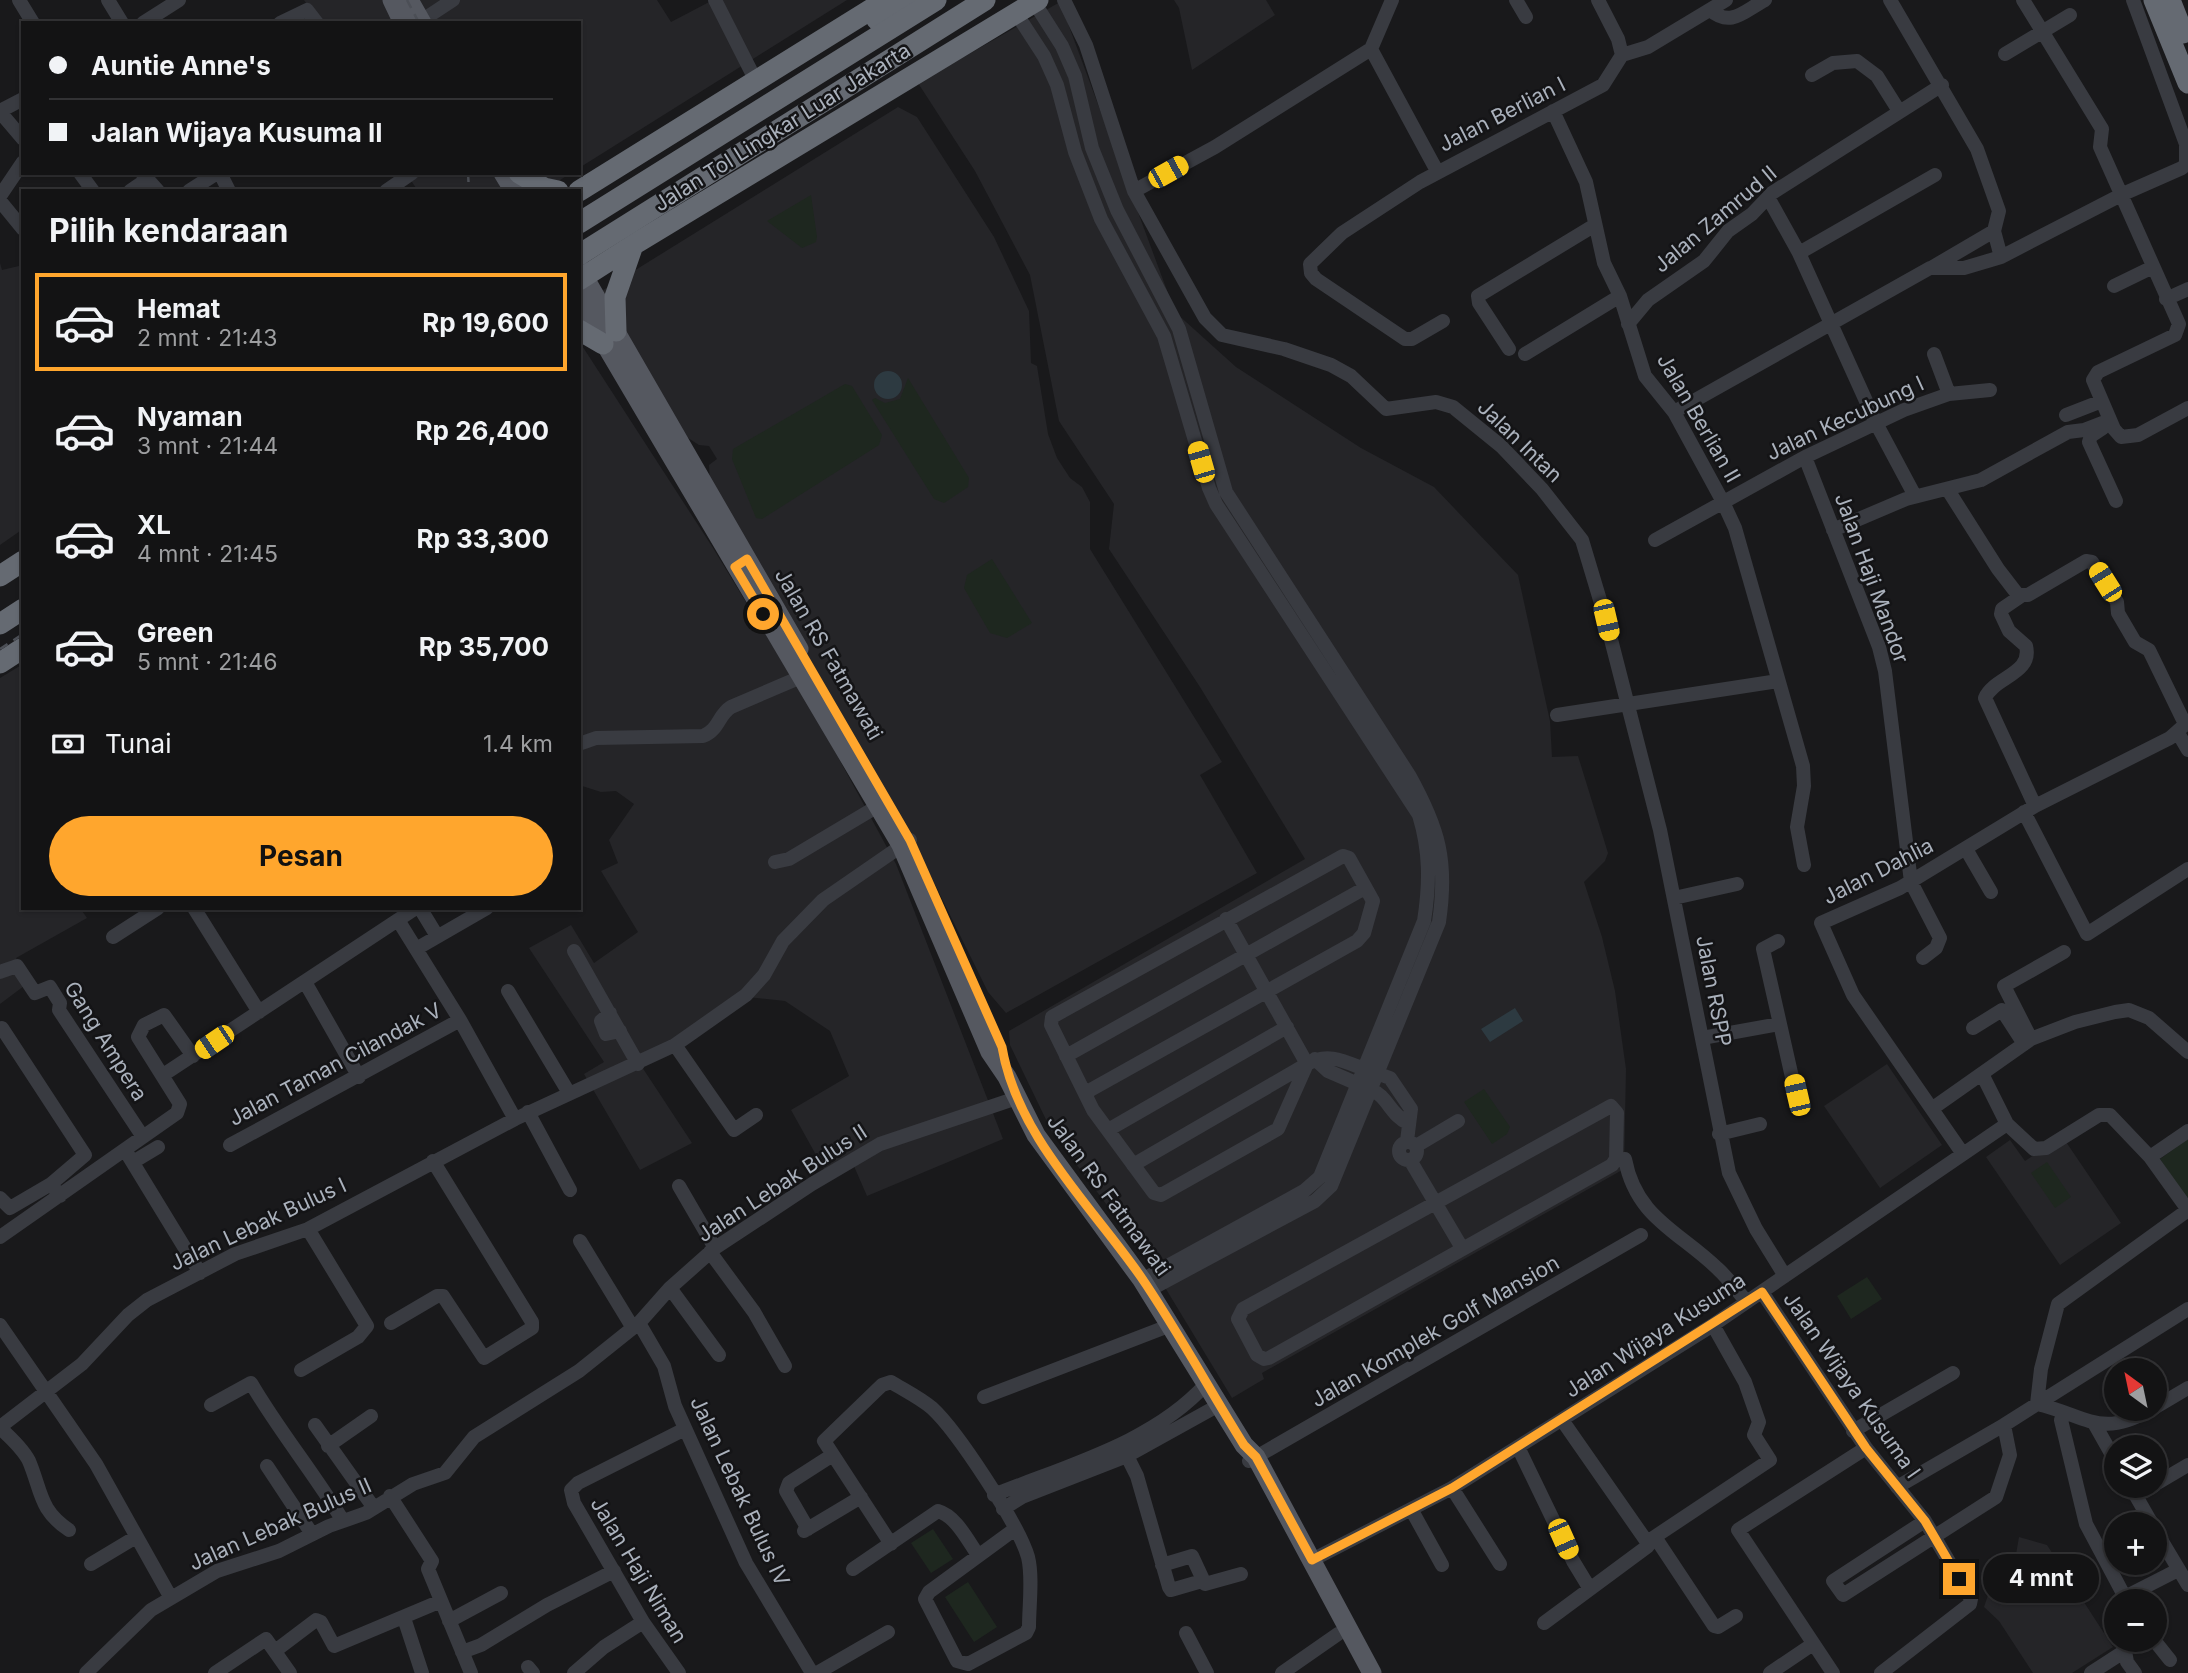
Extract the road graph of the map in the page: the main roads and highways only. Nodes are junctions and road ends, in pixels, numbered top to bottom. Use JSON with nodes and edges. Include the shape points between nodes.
{"nodes":[{"id":1,"x":392,"y":0,"type":"edge"},
{"id":2,"x":410,"y":0,"type":"edge"},
{"id":3,"x":886,"y":0,"type":"edge"},
{"id":4,"x":909,"y":0,"type":"edge"},
{"id":5,"x":936,"y":0,"type":"edge"},
{"id":6,"x":985,"y":0,"type":"edge"},
{"id":7,"x":2154,"y":0,"type":"edge"},
{"id":8,"x":2170,"y":0,"type":"edge"},
{"id":9,"x":1029,"y":10,"type":"edge"},
{"id":10,"x":409,"y":21,"type":"edge"},
{"id":11,"x":410,"y":21,"type":"edge"},
{"id":12,"x":2188,"y":45,"type":"edge"},
{"id":13,"x":815,"y":47,"type":"junction"},
{"id":14,"x":2188,"y":83,"type":"edge"},
{"id":15,"x":514,"y":182,"type":"edge"},
{"id":16,"x":551,"y":189,"type":"edge"},
{"id":17,"x":582,"y":189,"type":"edge"},
{"id":18,"x":581,"y":222,"type":"edge"},
{"id":19,"x":635,"y":243,"type":"junction"},
{"id":20,"x":581,"y":254,"type":"edge"},
{"id":21,"x":581,"y":275,"type":"edge"},
{"id":22,"x":581,"y":302,"type":"edge"},
{"id":23,"x":581,"y":330,"type":"edge"},
{"id":24,"x":610,"y":337,"type":"junction"},
{"id":25,"x":21,"y":545,"type":"edge"},
{"id":26,"x":0,"y":558,"type":"edge"},
{"id":27,"x":21,"y":562,"type":"edge"},
{"id":28,"x":741,"y":563,"type":"junction"},
{"id":29,"x":0,"y":576,"type":"edge"},
{"id":30,"x":21,"y":578,"type":"edge"},
{"id":31,"x":0,"y":592,"type":"edge"},
{"id":32,"x":21,"y":610,"type":"edge"},
{"id":33,"x":0,"y":624,"type":"edge"},
{"id":34,"x":21,"y":626,"type":"edge"},
{"id":35,"x":0,"y":639,"type":"edge"},
{"id":36,"x":21,"y":649,"type":"edge"},
{"id":37,"x":0,"y":663,"type":"edge"},
{"id":38,"x":906,"y":842,"type":"junction"},
{"id":39,"x":1249,"y":1454,"type":"junction"},
{"id":40,"x":1361,"y":1673,"type":"edge"},
{"id":41,"x":1372,"y":1673,"type":"edge"}],
"edges":[{"from":1,"to":10,"type":"main road"},
{"from":2,"to":11,"type":"main road"},
{"from":3,"to":13,"type":"highway"},
{"from":4,"to":13,"type":"highway","via":[[846,40]]},
{"from":5,"to":18,"type":"highway","name":"Jalan Tol Lingkar Luar Jakarta","bridge":true},
{"from":6,"to":20,"type":"highway","name":"Jalan Tol Lingkar Luar Jakarta","bridge":true},
{"from":7,"to":14,"type":"highway"},
{"from":8,"to":12,"type":"highway"},
{"from":9,"to":19,"type":"highway","via":[[946,44],[921,69]]},
{"from":13,"to":17,"type":"highway"},
{"from":15,"to":16,"type":"highway"},
{"from":17,"to":19,"type":"highway","via":[[586,225],[595,237],[608,245]]},
{"from":19,"to":21,"type":"highway"},
{"from":19,"to":24,"type":"highway","via":[[615,297]]},
{"from":21,"to":24,"type":"main road","name":"Jalan RS Fatmawati"},
{"from":22,"to":24,"type":"main road","name":"Jalan RS Fatmawati"},
{"from":23,"to":24,"type":"highway"},
{"from":24,"to":28,"type":"main road","name":"Jalan RS Fatmawati"},
{"from":25,"to":26,"type":"highway"},
{"from":27,"to":29,"type":"highway"},
{"from":28,"to":38,"type":"main road","name":"Jalan RS Fatmawati"},
{"from":28,"to":38,"type":"main road","name":"Jalan RS Fatmawati","via":[[801,677],[878,806]]},
{"from":30,"to":31,"type":"highway"},
{"from":32,"to":33,"type":"highway"},
{"from":34,"to":35,"type":"highway"},
{"from":36,"to":37,"type":"highway"},
{"from":38,"to":39,"type":"main road","name":"Jalan RS Fatmawati","via":[[974,997],[990,1052],[1036,1135],[1146,1285]]},
{"from":39,"to":40,"type":"main road","name":"Jalan RS Fatmawati"},
{"from":39,"to":41,"type":"main road","name":"Jalan RS Fatmawati"}]}
